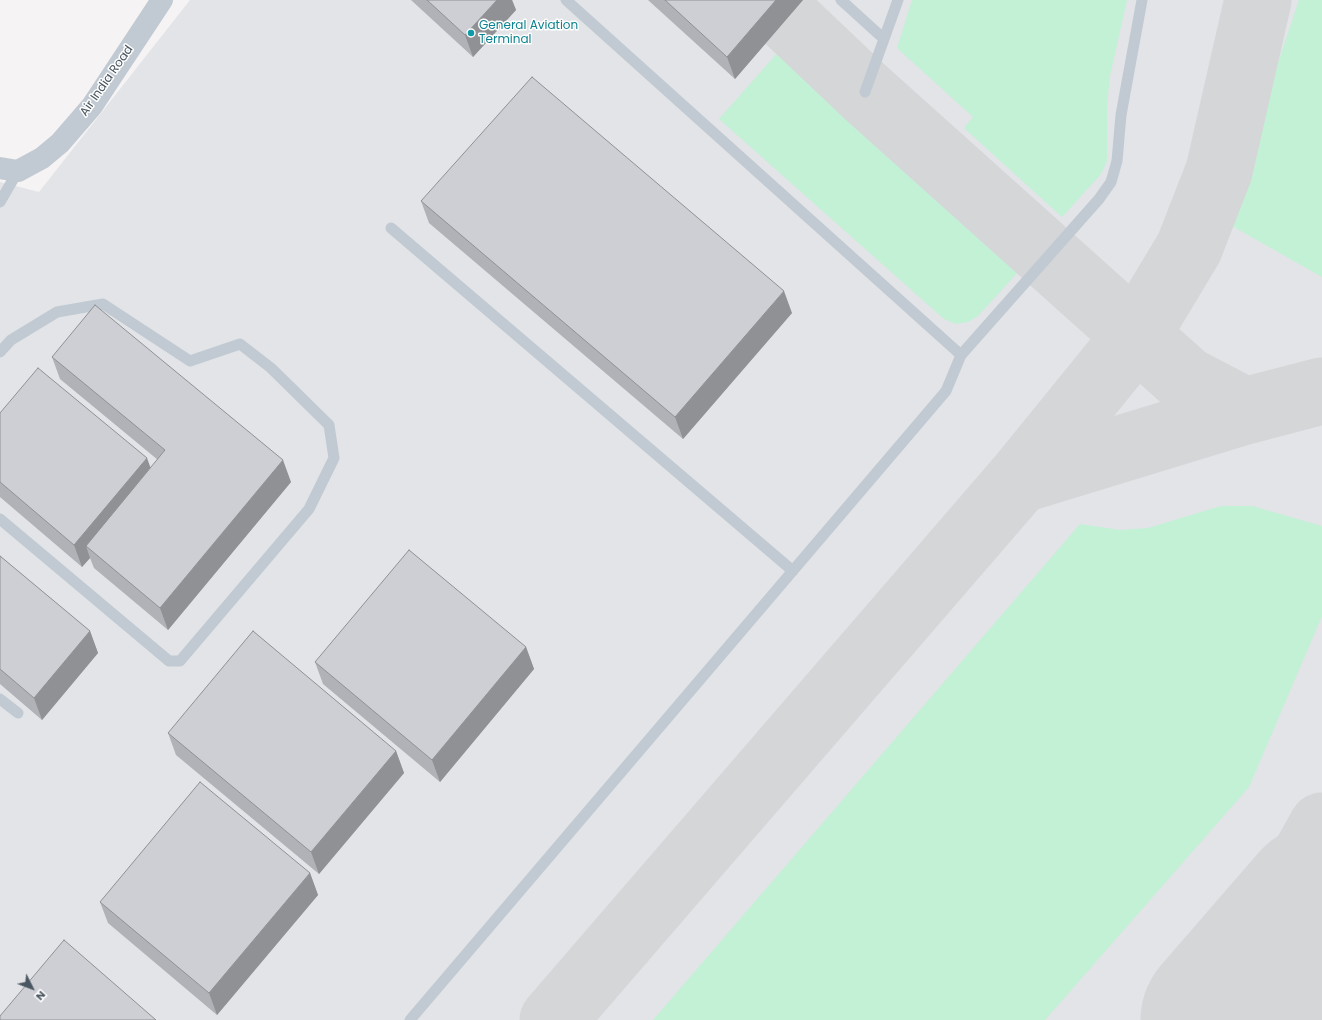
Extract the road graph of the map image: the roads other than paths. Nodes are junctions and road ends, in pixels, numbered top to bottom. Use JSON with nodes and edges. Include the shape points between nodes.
{"nodes":[{"id":1,"x":162,"y":0,"type":"edge"},
{"id":2,"x":566,"y":0,"type":"edge"},
{"id":3,"x":841,"y":0,"type":"edge"},
{"id":4,"x":898,"y":0,"type":"edge"},
{"id":5,"x":1142,"y":0,"type":"edge"},
{"id":6,"x":884,"y":39,"type":"junction"},
{"id":7,"x":865,"y":92,"type":"dead end"},
{"id":8,"x":9,"y":170,"type":"edge"},
{"id":9,"x":0,"y":202,"type":"edge"},
{"id":10,"x":390,"y":228,"type":"dead end"},
{"id":11,"x":0,"y":352,"type":"edge"},
{"id":12,"x":961,"y":355,"type":"junction"},
{"id":13,"x":0,"y":518,"type":"edge"},
{"id":14,"x":793,"y":571,"type":"junction"},
{"id":15,"x":0,"y":699,"type":"edge"},
{"id":16,"x":18,"y":713,"type":"dead end"},
{"id":17,"x":410,"y":1020,"type":"edge"}],
"edges":[{"from":1,"to":8,"type":"street","name":"Air India Road","via":[[92,106],[60,143],[42,158]]},
{"from":2,"to":12,"type":"lane"},
{"from":3,"to":6,"type":"lane"},
{"from":4,"to":6,"type":"lane"},
{"from":5,"to":12,"type":"lane","via":[[1121,115],[1118,161],[1111,182],[1099,200]]},
{"from":6,"to":7,"type":"lane"},
{"from":8,"to":9,"type":"lane"},
{"from":10,"to":14,"type":"lane"},
{"from":11,"to":13,"type":"lane","via":[[11,340],[57,312],[103,304],[190,362],[240,344],[271,368],[330,425],[334,458],[309,509],[180,661],[169,661]]},
{"from":12,"to":14,"type":"lane","via":[[946,391]]},
{"from":14,"to":17,"type":"lane"},
{"from":15,"to":16,"type":"lane"}]}
